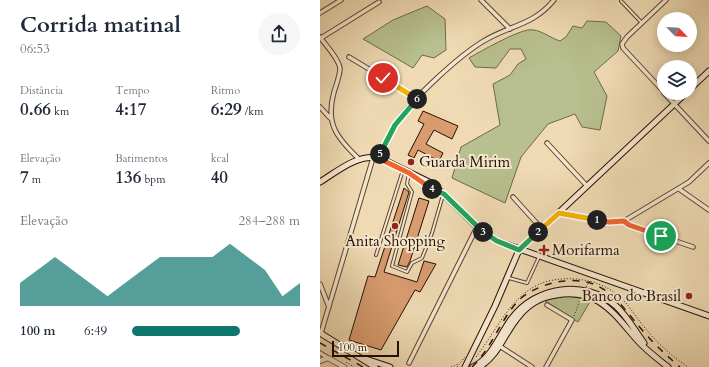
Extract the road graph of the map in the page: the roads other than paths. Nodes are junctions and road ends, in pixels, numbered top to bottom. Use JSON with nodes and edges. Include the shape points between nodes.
{"nodes":[{"id":1,"x":341,"y":0,"type":"edge"},
{"id":2,"x":481,"y":0,"type":"edge"},
{"id":3,"x":554,"y":0,"type":"edge"},
{"id":4,"x":666,"y":0,"type":"edge"},
{"id":5,"x":621,"y":1,"type":"edge"},
{"id":6,"x":379,"y":2,"type":"dead end"},
{"id":7,"x":320,"y":13,"type":"edge"},
{"id":8,"x":642,"y":23,"type":"junction"},
{"id":9,"x":510,"y":29,"type":"junction"},
{"id":10,"x":320,"y":38,"type":"edge"},
{"id":11,"x":349,"y":57,"type":"dead end"},
{"id":12,"x":709,"y":71,"type":"edge"},
{"id":13,"x":697,"y":82,"type":"edge"},
{"id":14,"x":657,"y":85,"type":"edge"},
{"id":15,"x":417,"y":98,"type":"junction"},
{"id":16,"x":670,"y":100,"type":"edge"},
{"id":17,"x":678,"y":100,"type":"edge"},
{"id":18,"x":674,"y":104,"type":"junction"},
{"id":19,"x":320,"y":107,"type":"edge"},
{"id":20,"x":330,"y":118,"type":"junction"},
{"id":21,"x":709,"y":141,"type":"edge"},
{"id":22,"x":547,"y":143,"type":"dead end"},
{"id":23,"x":376,"y":158,"type":"junction"},
{"id":24,"x":359,"y":159,"type":"junction"},
{"id":25,"x":709,"y":163,"type":"edge"},
{"id":26,"x":403,"y":170,"type":"junction"},
{"id":27,"x":409,"y":173,"type":"junction"},
{"id":28,"x":320,"y":182,"type":"edge"},
{"id":29,"x":587,"y":186,"type":"junction"},
{"id":30,"x":679,"y":188,"type":"junction"},
{"id":31,"x":444,"y":194,"type":"junction"},
{"id":32,"x":513,"y":197,"type":"dead end"},
{"id":33,"x":709,"y":210,"type":"edge"},
{"id":34,"x":559,"y":213,"type":"junction"},
{"id":35,"x":624,"y":221,"type":"junction"},
{"id":36,"x":477,"y":226,"type":"junction"},
{"id":37,"x":542,"y":229,"type":"junction"},
{"id":38,"x":693,"y":247,"type":"dead end"},
{"id":39,"x":519,"y":250,"type":"junction"},
{"id":40,"x":376,"y":255,"type":"dead end"},
{"id":41,"x":539,"y":257,"type":"junction"},
{"id":42,"x":508,"y":278,"type":"junction"},
{"id":43,"x":320,"y":284,"type":"edge"},
{"id":44,"x":547,"y":304,"type":"dead end"},
{"id":45,"x":329,"y":308,"type":"junction"},
{"id":46,"x":709,"y":316,"type":"edge"},
{"id":47,"x":321,"y":333,"type":"edge"},
{"id":48,"x":498,"y":345,"type":"junction"},
{"id":49,"x":650,"y":352,"type":"junction"},
{"id":50,"x":320,"y":353,"type":"edge"},
{"id":51,"x":361,"y":357,"type":"junction"},
{"id":52,"x":328,"y":358,"type":"junction"},
{"id":53,"x":320,"y":361,"type":"edge"},
{"id":54,"x":409,"y":363,"type":"dead end"},
{"id":55,"x":344,"y":367,"type":"edge"},
{"id":56,"x":375,"y":367,"type":"edge"},
{"id":57,"x":390,"y":367,"type":"edge"},
{"id":58,"x":465,"y":367,"type":"edge"},
{"id":59,"x":473,"y":367,"type":"edge"},
{"id":60,"x":479,"y":367,"type":"edge"},
{"id":61,"x":532,"y":367,"type":"edge"},
{"id":62,"x":546,"y":367,"type":"edge"},
{"id":63,"x":668,"y":367,"type":"edge"}],
"edges":[{"from":1,"to":7,"type":"street"},
{"from":2,"to":9,"type":"street"},
{"from":3,"to":9,"type":"street","via":[[535,19]]},
{"from":4,"to":8,"type":"street"},
{"from":5,"to":8,"type":"lane"},
{"from":6,"to":10,"type":"street"},
{"from":8,"to":14,"type":"street","via":[[622,44]]},
{"from":9,"to":15,"type":"street","via":[[490,37],[472,49]]},
{"from":10,"to":20,"type":"street","via":[[340,67]]},
{"from":11,"to":15,"type":"street"},
{"from":12,"to":13,"type":"main road"},
{"from":15,"to":23,"type":"street","via":[[395,125]]},
{"from":16,"to":18,"type":"street"},
{"from":17,"to":18,"type":"main road"},
{"from":18,"to":21,"type":"street"},
{"from":18,"to":29,"type":"main road"},
{"from":19,"to":20,"type":"street"},
{"from":20,"to":24,"type":"street","via":[[340,138]]},
{"from":22,"to":29,"type":"street"},
{"from":23,"to":24,"type":"main road"},
{"from":23,"to":26,"type":"main road"},
{"from":23,"to":45,"type":"street"},
{"from":24,"to":28,"type":"main road"},
{"from":25,"to":30,"type":"street","via":[[694,179]]},
{"from":26,"to":27,"type":"main road"},
{"from":26,"to":40,"type":"lane"},
{"from":27,"to":31,"type":"main road","via":[[424,179]]},
{"from":27,"to":31,"type":"lane","via":[[407,184],[412,192],[392,266],[407,272],[412,263],[422,258]]},
{"from":29,"to":34,"type":"main road"},
{"from":30,"to":33,"type":"street"},
{"from":30,"to":35,"type":"street"},
{"from":31,"to":36,"type":"main road"},
{"from":32,"to":37,"type":"street"},
{"from":34,"to":35,"type":"street","via":[[604,221]]},
{"from":34,"to":37,"type":"main road"},
{"from":35,"to":38,"type":"street"},
{"from":36,"to":39,"type":"main road","via":[[497,241]]},
{"from":36,"to":54,"type":"street"},
{"from":37,"to":39,"type":"main road"},
{"from":39,"to":41,"type":"main road"},
{"from":39,"to":42,"type":"main road"},
{"from":41,"to":42,"type":"lane","via":[[527,283]]},
{"from":41,"to":46,"type":"main road"},
{"from":42,"to":58,"type":"main road"},
{"from":43,"to":45,"type":"street"},
{"from":44,"to":62,"type":"street","via":[[572,320]]},
{"from":45,"to":47,"type":"street"},
{"from":47,"to":51,"type":"main road"},
{"from":48,"to":49,"type":"main road","via":[[516,319],[533,303],[553,295],[570,293],[600,302],[613,310]]},
{"from":48,"to":49,"type":"main road","via":[[512,319],[524,304],[548,292],[568,289],[594,294],[616,306]]},
{"from":48,"to":59,"type":"main road","via":[[486,359]]},
{"from":48,"to":60,"type":"main road","via":[[487,361]]},
{"from":48,"to":61,"type":"street"},
{"from":49,"to":63,"type":"main road"},
{"from":50,"to":52,"type":"street"},
{"from":51,"to":56,"type":"main road"},
{"from":51,"to":57,"type":"main road"},
{"from":52,"to":53,"type":"street"},
{"from":52,"to":55,"type":"street"}]}
